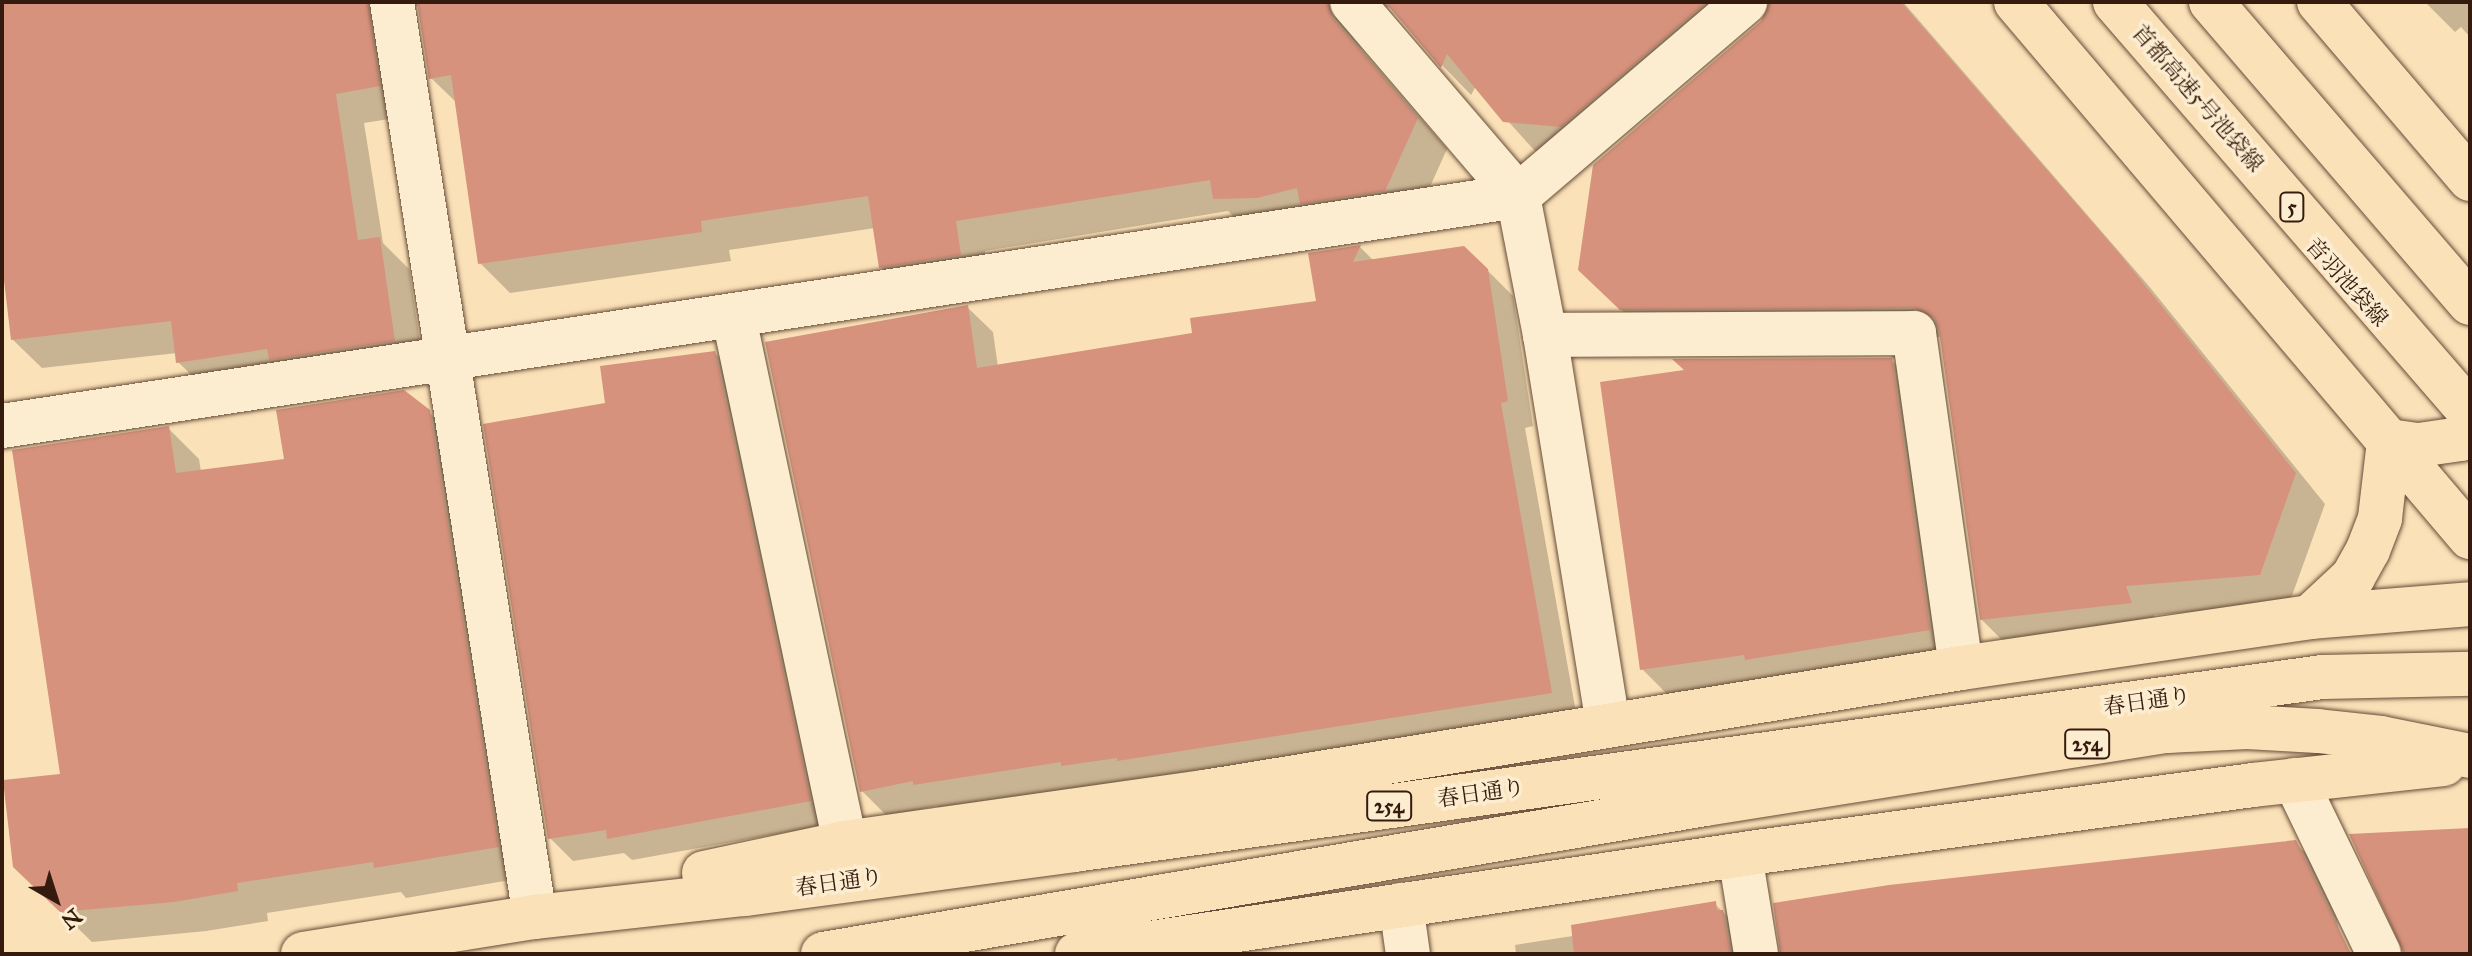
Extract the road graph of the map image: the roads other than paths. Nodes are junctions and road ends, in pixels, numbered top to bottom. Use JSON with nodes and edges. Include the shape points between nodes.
{"nodes":[{"id":1,"x":392,"y":2,"type":"edge"},
{"id":2,"x":1352,"y":2,"type":"edge"},
{"id":3,"x":1745,"y":2,"type":"edge"},
{"id":4,"x":2016,"y":2,"type":"edge"},
{"id":5,"x":2096,"y":2,"type":"edge"},
{"id":6,"x":2115,"y":2,"type":"edge"},
{"id":7,"x":2211,"y":2,"type":"edge"},
{"id":8,"x":2222,"y":2,"type":"edge"},
{"id":9,"x":2319,"y":2,"type":"edge"},
{"id":10,"x":2470,"y":179,"type":"edge"},
{"id":11,"x":1518,"y":196,"type":"junction"},
{"id":12,"x":2470,"y":293,"type":"edge"},
{"id":13,"x":2470,"y":303,"type":"edge"},
{"id":14,"x":734,"y":318,"type":"junction"},
{"id":15,"x":1545,"y":335,"type":"junction"},
{"id":16,"x":450,"y":360,"type":"junction"},
{"id":17,"x":2470,"y":415,"type":"edge"},
{"id":18,"x":2,"y":426,"type":"edge"},
{"id":19,"x":2470,"y":433,"type":"edge"},
{"id":20,"x":2389,"y":441,"type":"junction"},
{"id":21,"x":2470,"y":537,"type":"edge"},
{"id":22,"x":2470,"y":604,"type":"edge"},
{"id":23,"x":2310,"y":617,"type":"junction"},
{"id":24,"x":1961,"y":668,"type":"junction"},
{"id":25,"x":2470,"y":674,"type":"edge"},
{"id":26,"x":1608,"y":724,"type":"junction"},
{"id":27,"x":2470,"y":759,"type":"edge"},
{"id":28,"x":2295,"y":780,"type":"junction"},
{"id":29,"x":1704,"y":783,"type":"junction"},
{"id":30,"x":845,"y":843,"type":"junction"},
{"id":31,"x":1740,"y":855,"type":"junction"},
{"id":32,"x":1401,"y":905,"type":"junction"},
{"id":33,"x":535,"y":917,"type":"junction"},
{"id":34,"x":303,"y":954,"type":"edge"},
{"id":35,"x":823,"y":954,"type":"edge"},
{"id":36,"x":1077,"y":954,"type":"edge"},
{"id":37,"x":1408,"y":954,"type":"edge"},
{"id":38,"x":1756,"y":954,"type":"edge"},
{"id":39,"x":2379,"y":954,"type":"edge"}],
"edges":[{"from":1,"to":16,"type":"street"},
{"from":2,"to":11,"type":"street"},
{"from":3,"to":11,"type":"street"},
{"from":4,"to":20,"type":"main road"},
{"from":5,"to":17,"type":"main road","name":"音羽池袋線"},
{"from":6,"to":17,"type":"main road","name":"首都高速5号池袋線","number":"5"},
{"from":7,"to":13,"type":"main road"},
{"from":8,"to":12,"type":"main road"},
{"from":9,"to":10,"type":"main road"},
{"from":11,"to":14,"type":"street"},
{"from":11,"to":15,"type":"street"},
{"from":14,"to":16,"type":"street"},
{"from":14,"to":30,"type":"street"},
{"from":15,"to":24,"type":"street","via":[[1914,333]]},
{"from":15,"to":26,"type":"street"},
{"from":16,"to":18,"type":"street"},
{"from":16,"to":33,"type":"street"},
{"from":19,"to":20,"type":"main road","via":[[2419,445]]},
{"from":20,"to":21,"type":"main road"},
{"from":20,"to":23,"type":"main road","via":[[2380,518],[2368,550],[2353,577]]},
{"from":22,"to":23,"type":"main road"},
{"from":23,"to":24,"type":"main road"},
{"from":24,"to":26,"type":"main road"},
{"from":25,"to":29,"type":"main road","name":"春日通り","number":"254","via":[[2322,677]]},
{"from":26,"to":30,"type":"main road","via":[[1204,792]]},
{"from":27,"to":28,"type":"main road"},
{"from":27,"to":29,"type":"main road","name":"春日通り","number":"254","via":[[2381,738],[2247,727]]},
{"from":28,"to":31,"type":"main road"},
{"from":28,"to":39,"type":"street"},
{"from":29,"to":33,"type":"main road","name":"春日通り","number":"254"},
{"from":29,"to":35,"type":"main road","name":"春日通り","number":"254"},
{"from":30,"to":33,"type":"main road","via":[[680,878]]},
{"from":31,"to":32,"type":"main road"},
{"from":31,"to":38,"type":"street"},
{"from":32,"to":36,"type":"main road"},
{"from":32,"to":37,"type":"street"},
{"from":33,"to":34,"type":"main road","name":"春日通り","number":"254"}]}
